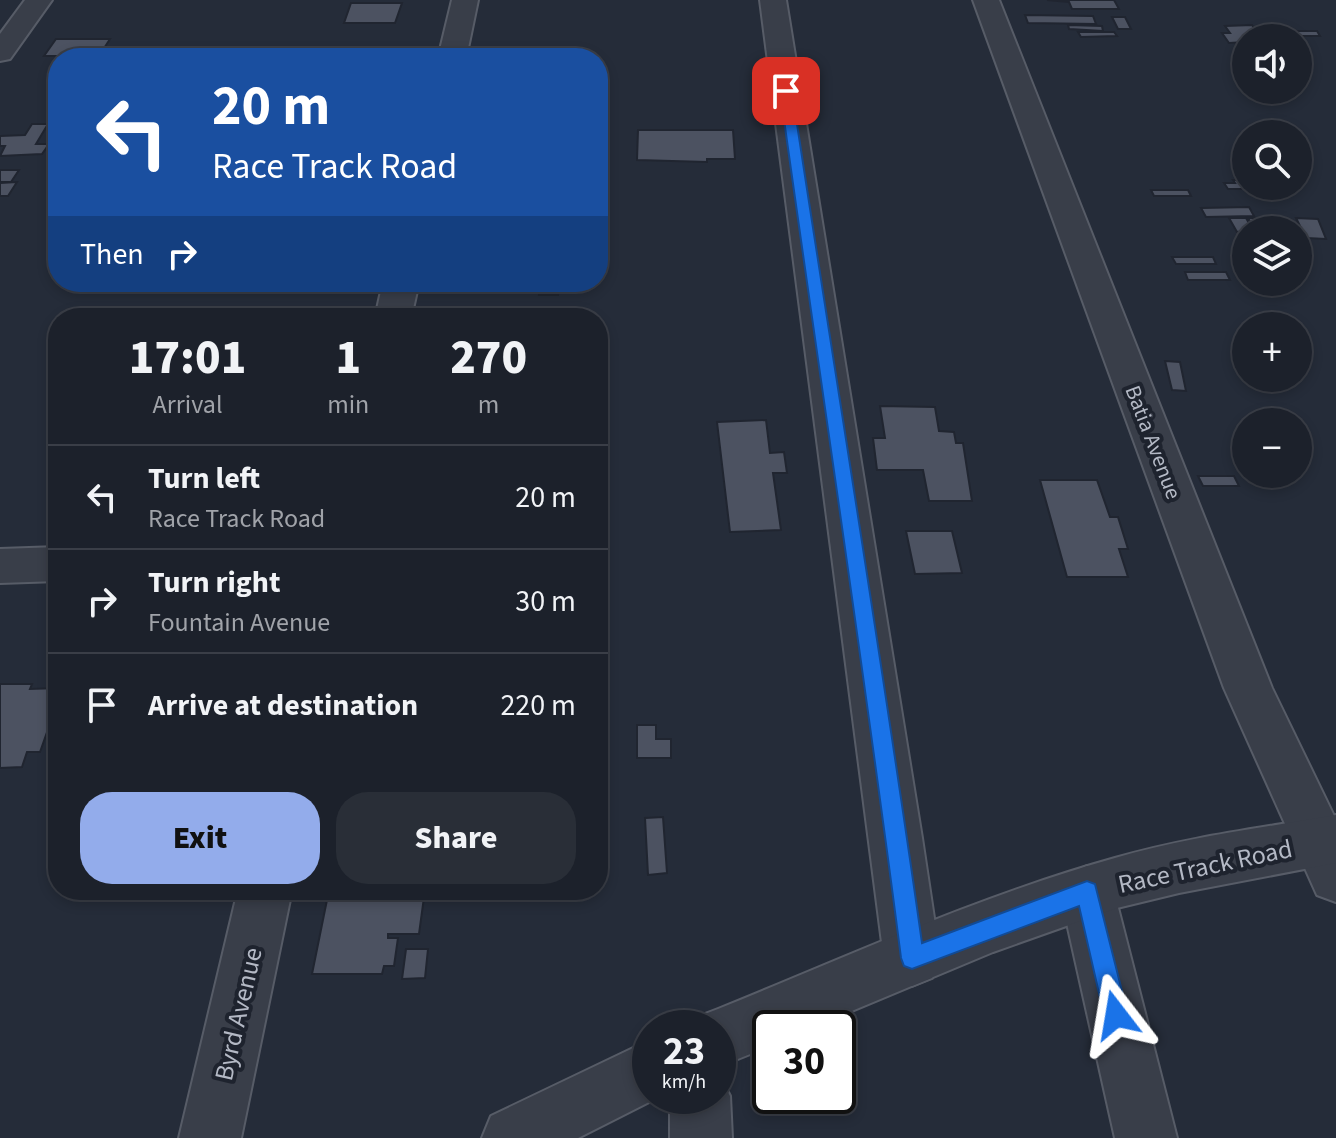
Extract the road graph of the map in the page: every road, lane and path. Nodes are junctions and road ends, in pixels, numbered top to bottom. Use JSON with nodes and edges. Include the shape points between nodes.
{"nodes":[{"id":1,"x":39,"y":0,"type":"edge"},
{"id":2,"x":465,"y":0,"type":"edge"},
{"id":3,"x":773,"y":0,"type":"edge"},
{"id":4,"x":986,"y":0,"type":"edge"},
{"id":5,"x":454,"y":48,"type":"edge"},
{"id":6,"x":0,"y":53,"type":"edge"},
{"id":7,"x":48,"y":564,"type":"edge"},
{"id":8,"x":0,"y":566,"type":"edge"},
{"id":9,"x":1331,"y":853,"type":"edge"},
{"id":10,"x":1087,"y":892,"type":"junction"},
{"id":11,"x":263,"y":900,"type":"edge"},
{"id":12,"x":912,"y":958,"type":"junction"},
{"id":13,"x":736,"y":1031,"type":"edge"},
{"id":14,"x":632,"y":1079,"type":"edge"},
{"id":15,"x":700,"y":1114,"type":"edge"},
{"id":16,"x":210,"y":1138,"type":"edge"},
{"id":17,"x":513,"y":1138,"type":"edge"},
{"id":18,"x":701,"y":1138,"type":"edge"},
{"id":19,"x":1146,"y":1138,"type":"edge"}],
"edges":[{"from":1,"to":6,"type":"street"},
{"from":2,"to":5,"type":"street"},
{"from":3,"to":12,"type":"street"},
{"from":4,"to":9,"type":"street","name":"Batia Avenue","via":[[1248,688]]},
{"from":7,"to":8,"type":"street"},
{"from":9,"to":10,"type":"street","name":"Race Track Road","via":[[1161,871]]},
{"from":10,"to":12,"type":"street","name":"Race Track Road"},
{"from":10,"to":19,"type":"street"},
{"from":11,"to":16,"type":"street","name":"Byrd Avenue"},
{"from":12,"to":13,"type":"street","name":"Race Track Road"},
{"from":14,"to":17,"type":"street"},
{"from":15,"to":18,"type":"street"}]}
